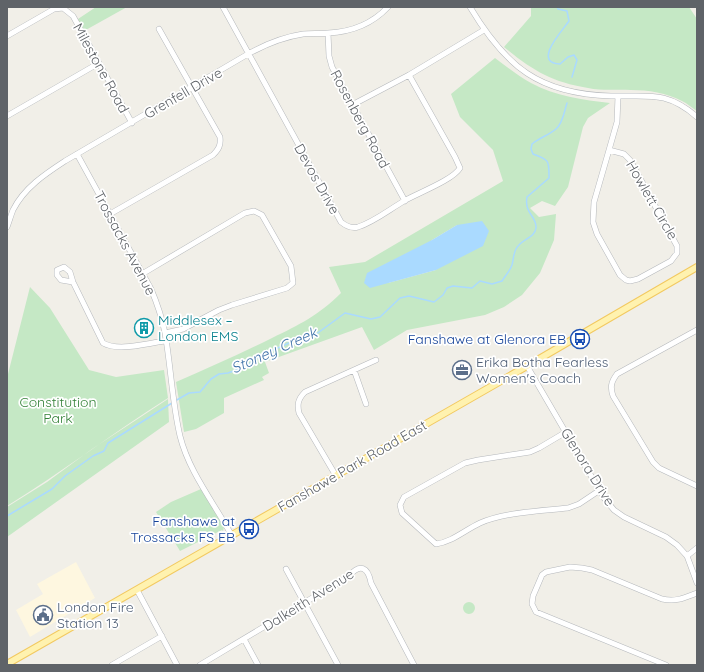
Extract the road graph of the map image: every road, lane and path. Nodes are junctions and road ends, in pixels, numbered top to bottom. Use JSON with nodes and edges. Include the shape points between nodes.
{"nodes":[{"id":1,"x":223,"y":7,"type":"edge"},
{"id":2,"x":388,"y":7,"type":"edge"},
{"id":3,"x":470,"y":7,"type":"edge"},
{"id":4,"x":159,"y":29,"type":"dead end"},
{"id":5,"x":484,"y":30,"type":"junction"},
{"id":6,"x":328,"y":33,"type":"junction"},
{"id":7,"x":7,"y":36,"type":"edge"},
{"id":8,"x":248,"y":54,"type":"junction"},
{"id":9,"x":99,"y":63,"type":"junction"},
{"id":10,"x":409,"y":75,"type":"junction"},
{"id":11,"x":192,"y":88,"type":"junction"},
{"id":12,"x":618,"y":96,"type":"junction"},
{"id":13,"x":352,"y":105,"type":"junction"},
{"id":14,"x":7,"y":116,"type":"edge"},
{"id":15,"x":697,"y":117,"type":"edge"},
{"id":16,"x":132,"y":123,"type":"junction"},
{"id":17,"x":609,"y":150,"type":"junction"},
{"id":18,"x":77,"y":154,"type":"junction"},
{"id":19,"x":405,"y":201,"type":"junction"},
{"id":20,"x":110,"y":214,"type":"junction"},
{"id":21,"x":7,"y":227,"type":"edge"},
{"id":22,"x":697,"y":267,"type":"edge"},
{"id":23,"x":142,"y":274,"type":"junction"},
{"id":24,"x":72,"y":282,"type":"dead end"},
{"id":25,"x":697,"y":330,"type":"edge"},
{"id":26,"x":165,"y":333,"type":"junction"},
{"id":27,"x":166,"y":341,"type":"junction"},
{"id":28,"x":376,"y":360,"type":"dead end"},
{"id":29,"x":526,"y":366,"type":"junction"},
{"id":30,"x":354,"y":370,"type":"junction"},
{"id":31,"x":366,"y":404,"type":"dead end"},
{"id":32,"x":566,"y":432,"type":"junction"},
{"id":33,"x":336,"y":476,"type":"junction"},
{"id":34,"x":697,"y":486,"type":"edge"},
{"id":35,"x":600,"y":490,"type":"junction"},
{"id":36,"x":232,"y":536,"type":"junction"},
{"id":37,"x":697,"y":548,"type":"edge"},
{"id":38,"x":686,"y":556,"type":"junction"},
{"id":39,"x":286,"y":569,"type":"dead end"},
{"id":40,"x":697,"y":583,"type":"edge"},
{"id":41,"x":137,"y":590,"type":"junction"},
{"id":42,"x":697,"y":593,"type":"edge"},
{"id":43,"x":304,"y":603,"type":"junction"},
{"id":44,"x":162,"y":636,"type":"junction"},
{"id":45,"x":244,"y":639,"type":"junction"},
{"id":46,"x":7,"y":664,"type":"edge"},
{"id":47,"x":112,"y":665,"type":"edge"},
{"id":48,"x":177,"y":665,"type":"edge"},
{"id":49,"x":200,"y":665,"type":"edge"},
{"id":50,"x":258,"y":665,"type":"edge"},
{"id":51,"x":338,"y":665,"type":"edge"},
{"id":52,"x":414,"y":665,"type":"edge"},
{"id":53,"x":666,"y":665,"type":"edge"}],
"edges":[{"from":1,"to":8,"type":"street","name":"Devos Drive"},
{"from":2,"to":6,"type":"street","name":"Grenfell Drive","via":[[368,23],[343,32]]},
{"from":3,"to":5,"type":"street"},
{"from":4,"to":11,"type":"street"},
{"from":5,"to":10,"type":"street"},
{"from":5,"to":12,"type":"street","via":[[504,54],[538,80],[584,94]]},
{"from":6,"to":8,"type":"street","name":"Grenfell Drive","via":[[290,36]]},
{"from":6,"to":13,"type":"street","name":"Rosenberg Road","via":[[332,67]]},
{"from":7,"to":9,"type":"street","name":"Milestone Road","via":[[54,9],[63,8],[73,16]]},
{"from":8,"to":11,"type":"street","name":"Grenfell Drive"},
{"from":8,"to":19,"type":"street","name":"Devos Drive","via":[[341,222],[353,228],[359,227]]},
{"from":9,"to":14,"type":"street"},
{"from":9,"to":16,"type":"street","name":"Milestone Road"},
{"from":10,"to":13,"type":"street"},
{"from":10,"to":19,"type":"street","name":"Devos Drive","via":[[460,168],[446,180]]},
{"from":11,"to":16,"type":"street","name":"Grenfell Drive"},
{"from":11,"to":20,"type":"street","via":[[220,137],[219,149],[213,155]]},
{"from":12,"to":15,"type":"street","via":[[638,95],[669,99]]},
{"from":12,"to":17,"type":"street","name":"Howlett Circle","via":[[617,122]]},
{"from":13,"to":19,"type":"street","name":"Rosenberg Road"},
{"from":16,"to":18,"type":"street","name":"Grenfell Drive"},
{"from":17,"to":17,"type":"street","name":"Howlett Circle","via":[[624,154],[630,160],[677,246],[677,253],[670,261],[634,280],[626,280],[620,275],[593,222],[594,202]]},
{"from":18,"to":20,"type":"street","name":"Trossacks Avenue"},
{"from":18,"to":21,"type":"street","name":"Grenfell Drive","via":[[42,176],[26,191],[14,209]]},
{"from":20,"to":23,"type":"street","name":"Trossacks Avenue"},
{"from":22,"to":29,"type":"main road","name":"Fanshawe Park Road East"},
{"from":23,"to":26,"type":"street","name":"Trossacks Avenue","via":[[154,296]]},
{"from":23,"to":26,"type":"street","via":[[245,213],[254,211],[262,215],[291,266],[293,283],[287,288],[232,305],[183,329]]},
{"from":24,"to":27,"type":"street","via":[[103,343],[117,347]]},
{"from":25,"to":34,"type":"street","via":[[617,374],[611,388],[613,396],[653,462],[659,468]]},
{"from":26,"to":27,"type":"street","name":"Trossacks Avenue"},
{"from":27,"to":36,"type":"street","name":"Trossacks Avenue","via":[[176,413],[187,457]]},
{"from":28,"to":30,"type":"street"},
{"from":29,"to":32,"type":"street","name":"Glenora Drive"},
{"from":29,"to":33,"type":"main road","name":"Fanshawe Park Road East"},
{"from":30,"to":31,"type":"street"},
{"from":30,"to":33,"type":"street","via":[[305,392],[300,397],[298,406],[299,413]]},
{"from":32,"to":35,"type":"street","name":"Glenora Drive"},
{"from":32,"to":35,"type":"street","via":[[530,452],[465,463],[404,497],[400,505],[402,513],[436,544],[449,541],[480,523],[501,516],[568,508]]},
{"from":33,"to":36,"type":"main road","name":"Fanshawe Park Road East"},
{"from":35,"to":38,"type":"street","name":"Glenora Drive","via":[[614,510],[666,537]]},
{"from":36,"to":41,"type":"main road","name":"Fanshawe Park Road East"},
{"from":37,"to":38,"type":"street"},
{"from":38,"to":40,"type":"street","name":"Glenora Drive"},
{"from":39,"to":43,"type":"street"},
{"from":41,"to":44,"type":"street"},
{"from":41,"to":46,"type":"main road","name":"Fanshawe Park Road East"},
{"from":42,"to":53,"type":"street","via":[[672,601],[662,600],[582,568],[570,567],[542,575],[533,596],[532,604],[536,612]]},
{"from":43,"to":45,"type":"street","name":"Dalkeith Avenue"},
{"from":43,"to":51,"type":"street"},
{"from":43,"to":52,"type":"street","name":"Dalkeith Avenue","via":[[349,576],[355,569],[366,570]]},
{"from":44,"to":47,"type":"street"},
{"from":44,"to":48,"type":"street"},
{"from":45,"to":49,"type":"street","name":"Dalkeith Avenue"},
{"from":45,"to":50,"type":"street"}]}
